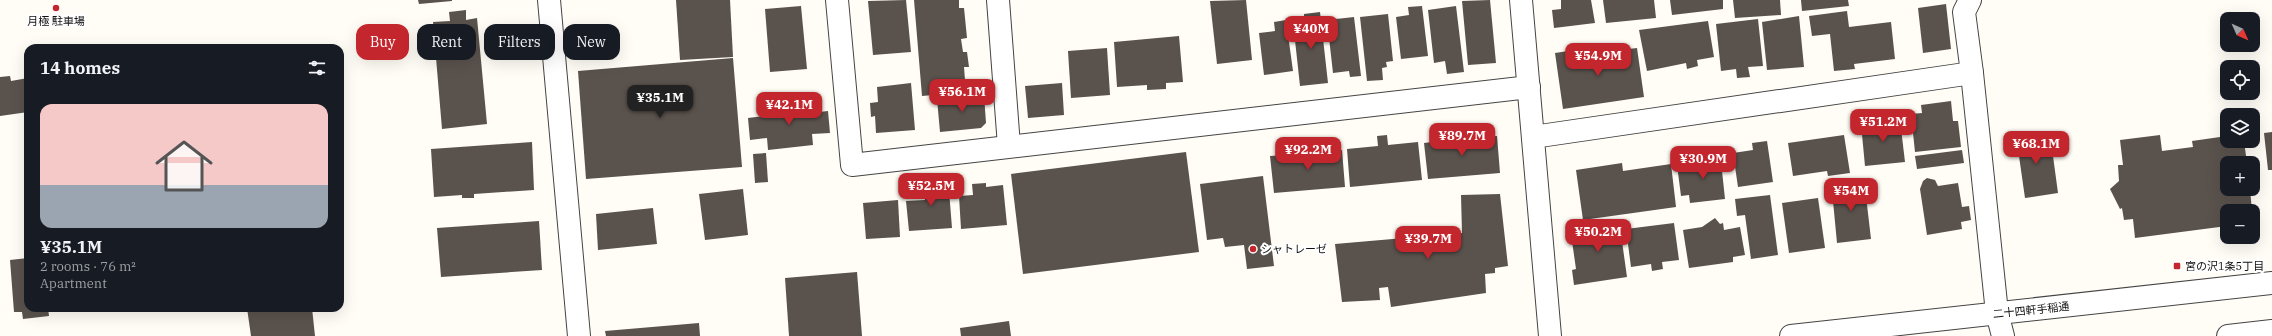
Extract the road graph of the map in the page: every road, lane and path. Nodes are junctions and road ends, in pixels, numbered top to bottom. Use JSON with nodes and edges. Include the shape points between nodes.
{"nodes":[{"id":1,"x":549,"y":0,"type":"edge"},
{"id":2,"x":837,"y":0,"type":"edge"},
{"id":3,"x":998,"y":0,"type":"edge"},
{"id":4,"x":1521,"y":0,"type":"edge"},
{"id":5,"x":1970,"y":0,"type":"edge"},
{"id":6,"x":1972,"y":73,"type":"junction"},
{"id":7,"x":1528,"y":87,"type":"junction"},
{"id":8,"x":1533,"y":137,"type":"junction"},
{"id":9,"x":1009,"y":146,"type":"junction"},
{"id":10,"x":2272,"y":283,"type":"edge"},
{"id":11,"x":1997,"y":313,"type":"junction"},
{"id":12,"x":2272,"y":331,"type":"edge"},
{"id":13,"x":579,"y":336,"type":"edge"},
{"id":14,"x":1550,"y":336,"type":"edge"},
{"id":15,"x":1791,"y":336,"type":"edge"},
{"id":16,"x":2003,"y":336,"type":"edge"},
{"id":17,"x":2228,"y":336,"type":"edge"}],
"edges":[{"from":1,"to":13,"type":"street"},
{"from":2,"to":9,"type":"street","via":[[852,165]]},
{"from":3,"to":9,"type":"street"},
{"from":4,"to":7,"type":"street"},
{"from":5,"to":6,"type":"street","via":[[1964,12]]},
{"from":6,"to":8,"type":"street"},
{"from":6,"to":11,"type":"street"},
{"from":7,"to":8,"type":"street"},
{"from":7,"to":9,"type":"street"},
{"from":8,"to":14,"type":"street"},
{"from":10,"to":11,"type":"street","name":"二十四軒手稲通"},
{"from":11,"to":15,"type":"street","name":"二十四軒手稲通"},
{"from":11,"to":16,"type":"street"},
{"from":12,"to":17,"type":"street"}]}
